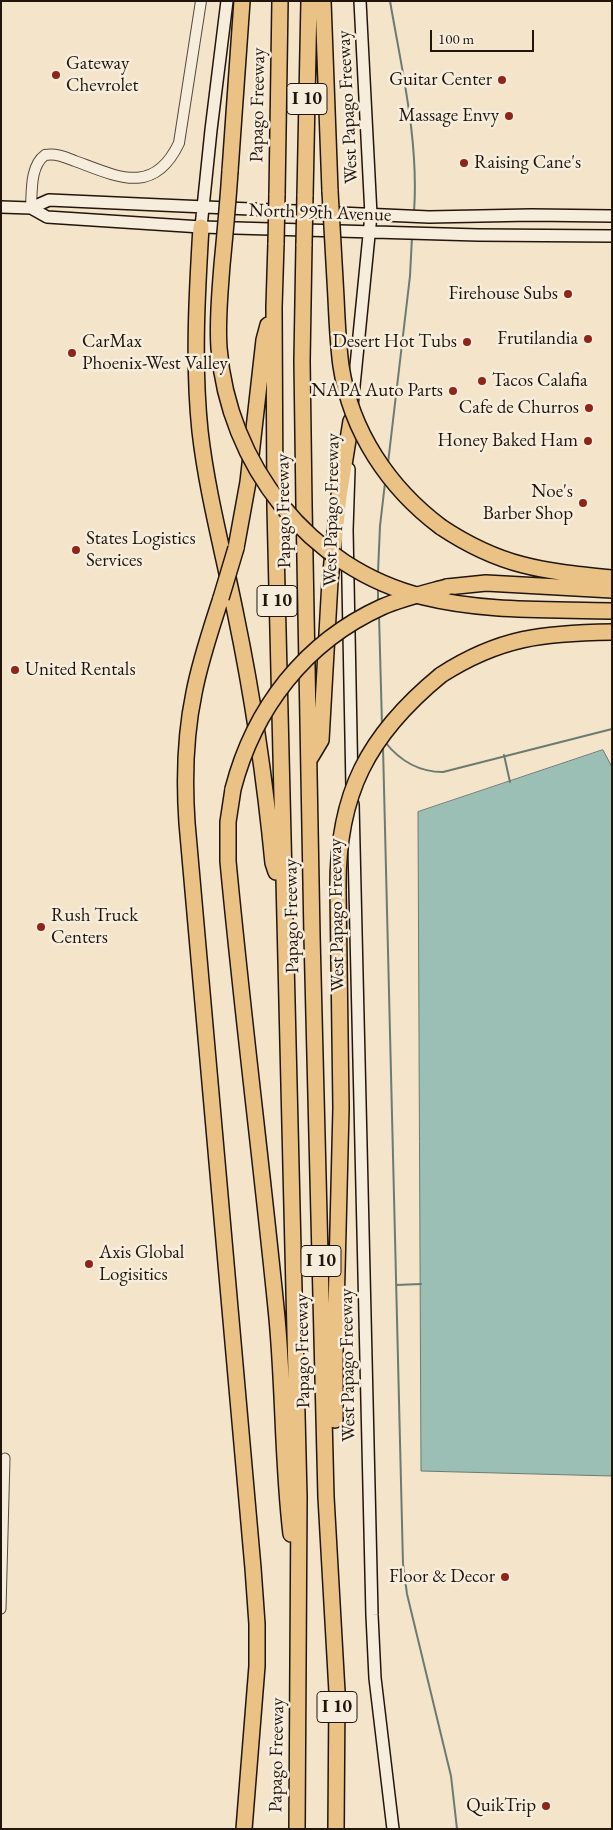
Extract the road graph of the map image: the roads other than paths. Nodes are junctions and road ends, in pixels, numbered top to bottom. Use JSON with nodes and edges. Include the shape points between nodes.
{"nodes":[{"id":1,"x":201,"y":1,"type":"edge"},
{"id":2,"x":227,"y":1,"type":"edge"},
{"id":3,"x":242,"y":1,"type":"edge"},
{"id":4,"x":280,"y":1,"type":"edge"},
{"id":5,"x":308,"y":1,"type":"edge"},
{"id":6,"x":323,"y":1,"type":"edge"},
{"id":7,"x":360,"y":1,"type":"edge"},
{"id":8,"x":1,"y":207,"type":"edge"},
{"id":9,"x":202,"y":207,"type":"junction"},
{"id":10,"x":30,"y":208,"type":"junction"},
{"id":11,"x":371,"y":215,"type":"junction"},
{"id":12,"x":612,"y":216,"type":"edge"},
{"id":13,"x":201,"y":227,"type":"junction"},
{"id":14,"x":370,"y":232,"type":"junction"},
{"id":15,"x":612,"y":236,"type":"edge"},
{"id":16,"x":274,"y":307,"type":"junction"},
{"id":17,"x":351,"y":420,"type":"junction"},
{"id":18,"x":612,"y":578,"type":"edge"},
{"id":19,"x":612,"y":590,"type":"edge"},
{"id":20,"x":612,"y":611,"type":"edge"},
{"id":21,"x":611,"y":632,"type":"edge"},
{"id":22,"x":309,"y":760,"type":"junction"},
{"id":23,"x":284,"y":895,"type":"junction"},
{"id":24,"x":5,"y":1458,"type":"dead end"},
{"id":25,"x":298,"y":1586,"type":"junction"},
{"id":26,"x":332,"y":1586,"type":"junction"},
{"id":27,"x":1,"y":1609,"type":"edge"},
{"id":28,"x":244,"y":1829,"type":"edge"},
{"id":29,"x":296,"y":1829,"type":"edge"},
{"id":30,"x":336,"y":1829,"type":"edge"},
{"id":31,"x":393,"y":1829,"type":"edge"}],
"edges":[{"from":1,"to":10,"type":"street","via":[[179,143],[169,161],[153,174],[135,178],[115,175],[56,154],[45,155],[35,169]]},
{"from":2,"to":9,"type":"main road"},
{"from":3,"to":20,"type":"highway","bridge":true,"via":[[218,332],[227,401],[242,443],[260,476],[287,512],[339,558],[406,592],[467,605]]},
{"from":4,"to":16,"type":"highway","name":"Papago Freeway","number":"I 10","bridge":true},
{"from":5,"to":22,"type":"highway","name":"Papago Freeway","number":"I 10","bridge":true,"via":[[302,361]]},
{"from":6,"to":18,"type":"highway","bridge":true,"via":[[339,347],[354,414],[374,455],[393,483],[415,506],[470,546],[510,563],[550,572]]},
{"from":7,"to":11,"type":"main road","name":"West Papago Freeway"},
{"from":8,"to":10,"type":"main road","name":"North 99th Avenue"},
{"from":9,"to":10,"type":"main road","name":"North 99th Avenue","via":[[49,200]]},
{"from":9,"to":11,"type":"main road","name":"North 99th Avenue"},
{"from":9,"to":13,"type":"main road"},
{"from":10,"to":13,"type":"main road","name":"North 99th Avenue","via":[[47,217]]},
{"from":11,"to":12,"type":"main road","name":"North 99th Avenue"},
{"from":11,"to":14,"type":"main road","name":"West Papago Freeway"},
{"from":13,"to":14,"type":"main road","name":"North 99th Avenue"},
{"from":13,"to":23,"type":"highway","via":[[196,378],[200,430],[208,487],[254,710],[273,863]]},
{"from":14,"to":15,"type":"main road","name":"North 99th Avenue"},
{"from":14,"to":17,"type":"main road","name":"West Papago Freeway"},
{"from":16,"to":23,"type":"highway","name":"Papago Freeway","number":"I 10"},
{"from":16,"to":28,"type":"highway","bridge":true,"via":[[264,340],[246,494],[236,548],[194,693],[185,782],[257,1624]]},
{"from":17,"to":22,"type":"highway","via":[[330,581],[321,740]]},
{"from":17,"to":31,"type":"main road","name":"West Papago Freeway","via":[[347,539],[372,1615],[376,1687]]},
{"from":19,"to":25,"type":"highway","bridge":true,"via":[[486,583],[447,587],[370,613],[332,636],[303,660],[281,685],[253,731],[242,760],[228,822],[228,861],[276,1310],[287,1498]]},
{"from":21,"to":26,"type":"highway","bridge":true,"via":[[552,634],[513,641],[470,658],[441,675],[399,713],[376,743],[351,793],[340,839],[338,889],[341,1108],[335,1351],[337,1497]]},
{"from":22,"to":26,"type":"highway","name":"Papago Freeway","number":"I 10","via":[[326,1497]]},
{"from":23,"to":25,"type":"highway","name":"Papago Freeway","number":"I 10","via":[[299,1497]]},
{"from":24,"to":27,"type":"street"},
{"from":25,"to":29,"type":"highway","name":"Papago Freeway","number":"I 10"},
{"from":26,"to":30,"type":"highway","name":"Papago Freeway","number":"I 10","via":[[337,1692]]}]}
